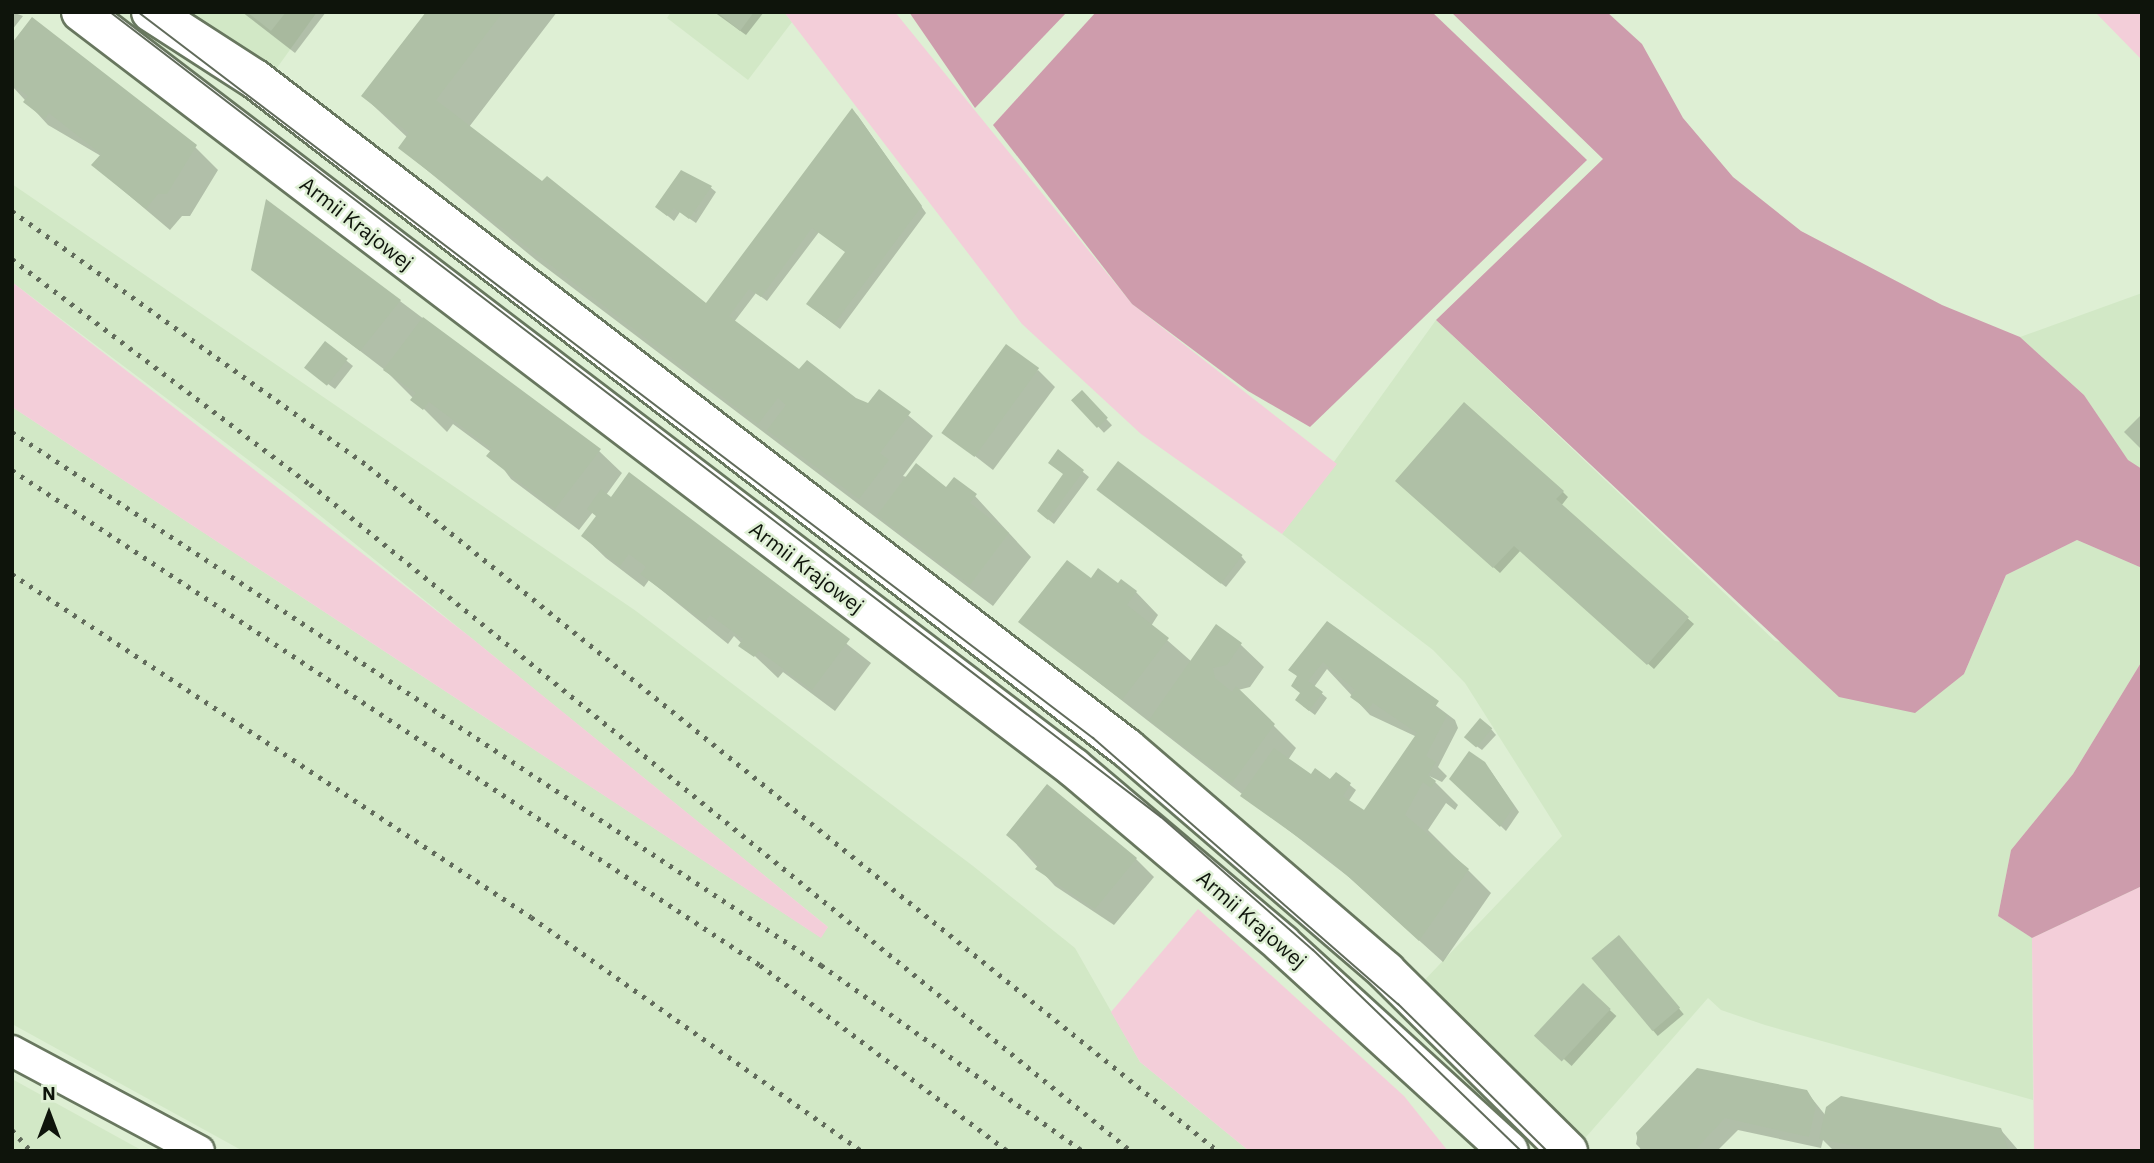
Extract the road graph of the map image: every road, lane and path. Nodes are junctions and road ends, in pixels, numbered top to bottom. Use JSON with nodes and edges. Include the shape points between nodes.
{"nodes":[{"id":1,"x":81,"y":12,"type":"edge"},
{"id":2,"x":151,"y":12,"type":"edge"},
{"id":3,"x":273,"y":94,"type":"junction"},
{"id":4,"x":243,"y":135,"type":"junction"},
{"id":5,"x":458,"y":240,"type":"junction"},
{"id":6,"x":431,"y":280,"type":"junction"},
{"id":7,"x":562,"y":318,"type":"junction"},
{"id":8,"x":532,"y":356,"type":"junction"},
{"id":9,"x":679,"y":406,"type":"junction"},
{"id":10,"x":648,"y":445,"type":"junction"},
{"id":11,"x":792,"y":491,"type":"junction"},
{"id":12,"x":762,"y":532,"type":"junction"},
{"id":13,"x":847,"y":533,"type":"junction"},
{"id":14,"x":892,"y":567,"type":"junction"},
{"id":15,"x":817,"y":573,"type":"junction"},
{"id":16,"x":929,"y":595,"type":"junction"},
{"id":17,"x":863,"y":609,"type":"junction"},
{"id":18,"x":962,"y":621,"type":"junction"},
{"id":19,"x":901,"y":638,"type":"junction"},
{"id":20,"x":933,"y":662,"type":"junction"},
{"id":21,"x":1114,"y":739,"type":"junction"},
{"id":22,"x":1086,"y":778,"type":"junction"},
{"id":23,"x":1201,"y":810,"type":"junction"},
{"id":24,"x":1170,"y":848,"type":"junction"},
{"id":25,"x":1408,"y":993,"type":"junction"},
{"id":26,"x":1374,"y":1029,"type":"junction"},
{"id":27,"x":12,"y":1051,"type":"edge"},
{"id":28,"x":199,"y":1151,"type":"edge"},
{"id":29,"x":1509,"y":1151,"type":"edge"},
{"id":30,"x":1568,"y":1151,"type":"edge"}],
"edges":[{"from":1,"to":4,"type":"street","name":"Armii Krajowej"},
{"from":2,"to":3,"type":"street"},
{"from":3,"to":4,"type":"street"},
{"from":3,"to":5,"type":"street"},
{"from":4,"to":6,"type":"street","name":"Armii Krajowej"},
{"from":5,"to":6,"type":"street"},
{"from":5,"to":7,"type":"street"},
{"from":6,"to":8,"type":"street","name":"Armii Krajowej"},
{"from":7,"to":8,"type":"street"},
{"from":7,"to":9,"type":"street"},
{"from":8,"to":10,"type":"street","name":"Armii Krajowej"},
{"from":9,"to":10,"type":"street"},
{"from":9,"to":11,"type":"street"},
{"from":10,"to":12,"type":"street","name":"Armii Krajowej"},
{"from":11,"to":12,"type":"street"},
{"from":11,"to":13,"type":"street"},
{"from":12,"to":15,"type":"street","name":"Armii Krajowej"},
{"from":13,"to":14,"type":"street"},
{"from":13,"to":15,"type":"street"},
{"from":14,"to":16,"type":"street"},
{"from":14,"to":17,"type":"street"},
{"from":15,"to":17,"type":"street","name":"Armii Krajowej"},
{"from":16,"to":18,"type":"street"},
{"from":16,"to":19,"type":"street"},
{"from":17,"to":19,"type":"street","name":"Armii Krajowej"},
{"from":18,"to":20,"type":"street"},
{"from":18,"to":21,"type":"street"},
{"from":19,"to":20,"type":"street","name":"Armii Krajowej"},
{"from":20,"to":22,"type":"street","name":"Armii Krajowej"},
{"from":21,"to":22,"type":"street"},
{"from":21,"to":23,"type":"street"},
{"from":22,"to":24,"type":"street","name":"Armii Krajowej"},
{"from":23,"to":24,"type":"street"},
{"from":23,"to":25,"type":"street"},
{"from":24,"to":26,"type":"street","name":"Armii Krajowej"},
{"from":25,"to":26,"type":"street"},
{"from":25,"to":30,"type":"street"},
{"from":26,"to":29,"type":"street","name":"Armii Krajowej"},
{"from":27,"to":28,"type":"street"}]}
